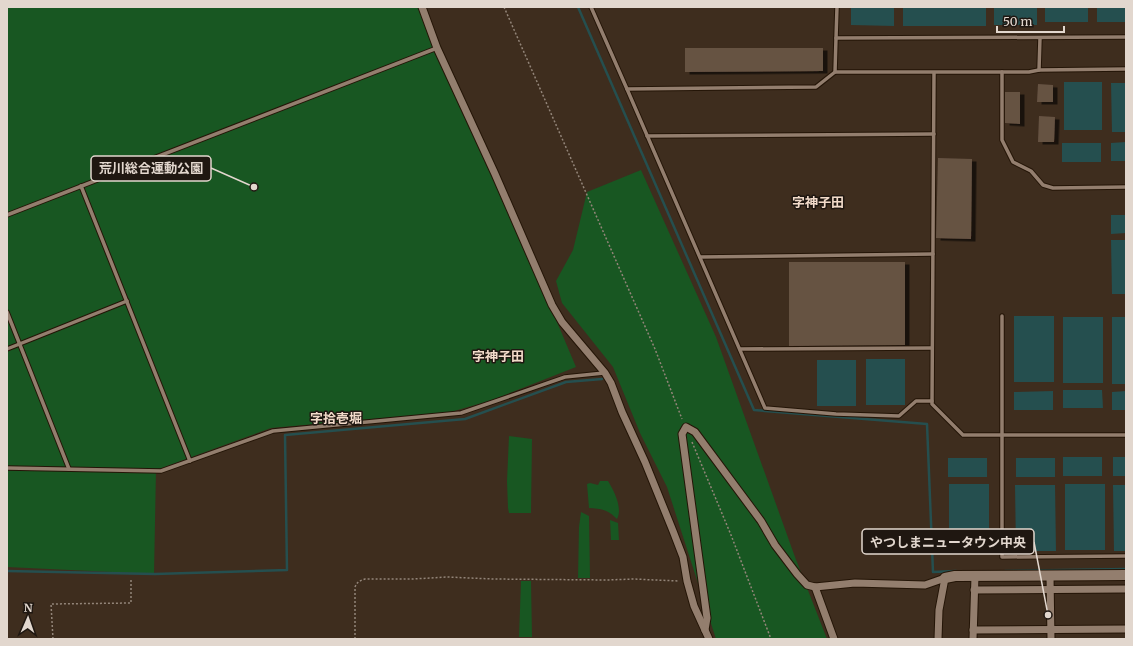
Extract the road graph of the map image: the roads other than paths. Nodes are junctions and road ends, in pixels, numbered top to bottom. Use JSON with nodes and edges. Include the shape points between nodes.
{"nodes":[{"id":1,"x":422,"y":7,"type":"edge"},
{"id":2,"x":591,"y":7,"type":"edge"},
{"id":3,"x":837,"y":7,"type":"edge"},
{"id":4,"x":1126,"y":37,"type":"edge"},
{"id":5,"x":836,"y":38,"type":"junction"},
{"id":6,"x":1040,"y":38,"type":"junction"},
{"id":7,"x":437,"y":48,"type":"junction"},
{"id":8,"x":1126,"y":69,"type":"edge"},
{"id":9,"x":1039,"y":70,"type":"junction"},
{"id":10,"x":835,"y":72,"type":"junction"},
{"id":11,"x":1002,"y":72,"type":"junction"},
{"id":12,"x":934,"y":73,"type":"junction"},
{"id":13,"x":626,"y":89,"type":"junction"},
{"id":14,"x":934,"y":134,"type":"junction"},
{"id":15,"x":647,"y":136,"type":"junction"},
{"id":16,"x":81,"y":186,"type":"junction"},
{"id":17,"x":1126,"y":187,"type":"edge"},
{"id":18,"x":7,"y":215,"type":"edge"},
{"id":19,"x":933,"y":254,"type":"junction"},
{"id":20,"x":700,"y":257,"type":"junction"},
{"id":21,"x":127,"y":301,"type":"junction"},
{"id":22,"x":7,"y":312,"type":"edge"},
{"id":23,"x":1002,"y":316,"type":"dead end"},
{"id":24,"x":20,"y":344,"type":"junction"},
{"id":25,"x":932,"y":348,"type":"junction"},
{"id":26,"x":7,"y":349,"type":"edge"},
{"id":27,"x":740,"y":349,"type":"junction"},
{"id":28,"x":605,"y":373,"type":"junction"},
{"id":29,"x":932,"y":402,"type":"junction"},
{"id":30,"x":1002,"y":435,"type":"junction"},
{"id":31,"x":1126,"y":435,"type":"edge"},
{"id":32,"x":190,"y":461,"type":"junction"},
{"id":33,"x":7,"y":468,"type":"edge"},
{"id":34,"x":69,"y":469,"type":"junction"},
{"id":35,"x":1126,"y":556,"type":"edge"},
{"id":36,"x":975,"y":576,"type":"junction"},
{"id":37,"x":1050,"y":576,"type":"junction"},
{"id":38,"x":1126,"y":576,"type":"edge"},
{"id":39,"x":945,"y":578,"type":"junction"},
{"id":40,"x":816,"y":587,"type":"junction"},
{"id":41,"x":1126,"y":589,"type":"edge"},
{"id":42,"x":974,"y":590,"type":"junction"},
{"id":43,"x":1051,"y":590,"type":"junction"},
{"id":44,"x":1126,"y":629,"type":"edge"},
{"id":45,"x":706,"y":630,"type":"junction"},
{"id":46,"x":973,"y":630,"type":"junction"},
{"id":47,"x":1051,"y":630,"type":"junction"},
{"id":48,"x":709,"y":639,"type":"edge"},
{"id":49,"x":834,"y":639,"type":"edge"},
{"id":50,"x":938,"y":639,"type":"edge"},
{"id":51,"x":973,"y":639,"type":"edge"},
{"id":52,"x":1051,"y":639,"type":"edge"}],
"edges":[{"from":1,"to":7,"type":"street"},
{"from":2,"to":13,"type":"lane"},
{"from":3,"to":5,"type":"lane"},
{"from":4,"to":6,"type":"lane"},
{"from":5,"to":6,"type":"lane"},
{"from":5,"to":10,"type":"lane"},
{"from":6,"to":9,"type":"lane"},
{"from":7,"to":16,"type":"lane"},
{"from":7,"to":28,"type":"street","via":[[552,305],[562,322]]},
{"from":8,"to":9,"type":"lane"},
{"from":9,"to":11,"type":"lane"},
{"from":10,"to":12,"type":"lane"},
{"from":10,"to":13,"type":"lane","via":[[816,87]]},
{"from":11,"to":12,"type":"lane"},
{"from":11,"to":17,"type":"lane","via":[[1002,140],[1013,162],[1031,171],[1043,185],[1053,188]]},
{"from":12,"to":14,"type":"lane"},
{"from":13,"to":15,"type":"lane"},
{"from":14,"to":15,"type":"lane"},
{"from":14,"to":19,"type":"lane"},
{"from":15,"to":20,"type":"lane"},
{"from":16,"to":18,"type":"lane"},
{"from":16,"to":21,"type":"lane"},
{"from":19,"to":20,"type":"lane"},
{"from":19,"to":25,"type":"lane"},
{"from":20,"to":27,"type":"lane"},
{"from":21,"to":24,"type":"lane"},
{"from":21,"to":32,"type":"lane"},
{"from":22,"to":24,"type":"lane"},
{"from":23,"to":30,"type":"lane"},
{"from":24,"to":26,"type":"lane"},
{"from":24,"to":34,"type":"lane"},
{"from":25,"to":27,"type":"lane"},
{"from":25,"to":29,"type":"lane"},
{"from":27,"to":29,"type":"lane","via":[[765,408],[899,416],[916,401]]},
{"from":28,"to":32,"type":"lane","via":[[565,377],[460,413],[273,431]]},
{"from":28,"to":45,"type":"street","via":[[673,531],[694,606]]},
{"from":29,"to":30,"type":"lane","via":[[963,435]]},
{"from":30,"to":31,"type":"lane"},
{"from":30,"to":35,"type":"lane","via":[[1002,557]]},
{"from":32,"to":34,"type":"lane","via":[[162,471]]},
{"from":33,"to":34,"type":"lane"},
{"from":36,"to":37,"type":"street"},
{"from":36,"to":39,"type":"street"},
{"from":36,"to":42,"type":"street"},
{"from":37,"to":38,"type":"street"},
{"from":37,"to":43,"type":"street"},
{"from":39,"to":40,"type":"street","via":[[925,585],[855,583]]},
{"from":39,"to":50,"type":"street","via":[[939,610]]},
{"from":40,"to":45,"type":"street","via":[[807,585],[801,579],[695,432],[686,429],[682,434],[708,618]]},
{"from":40,"to":49,"type":"street"},
{"from":41,"to":43,"type":"street"},
{"from":42,"to":43,"type":"street"},
{"from":42,"to":46,"type":"street"},
{"from":43,"to":47,"type":"street"},
{"from":44,"to":47,"type":"street"},
{"from":45,"to":48,"type":"street"},
{"from":46,"to":47,"type":"street"},
{"from":46,"to":51,"type":"street"},
{"from":47,"to":52,"type":"street"}]}
